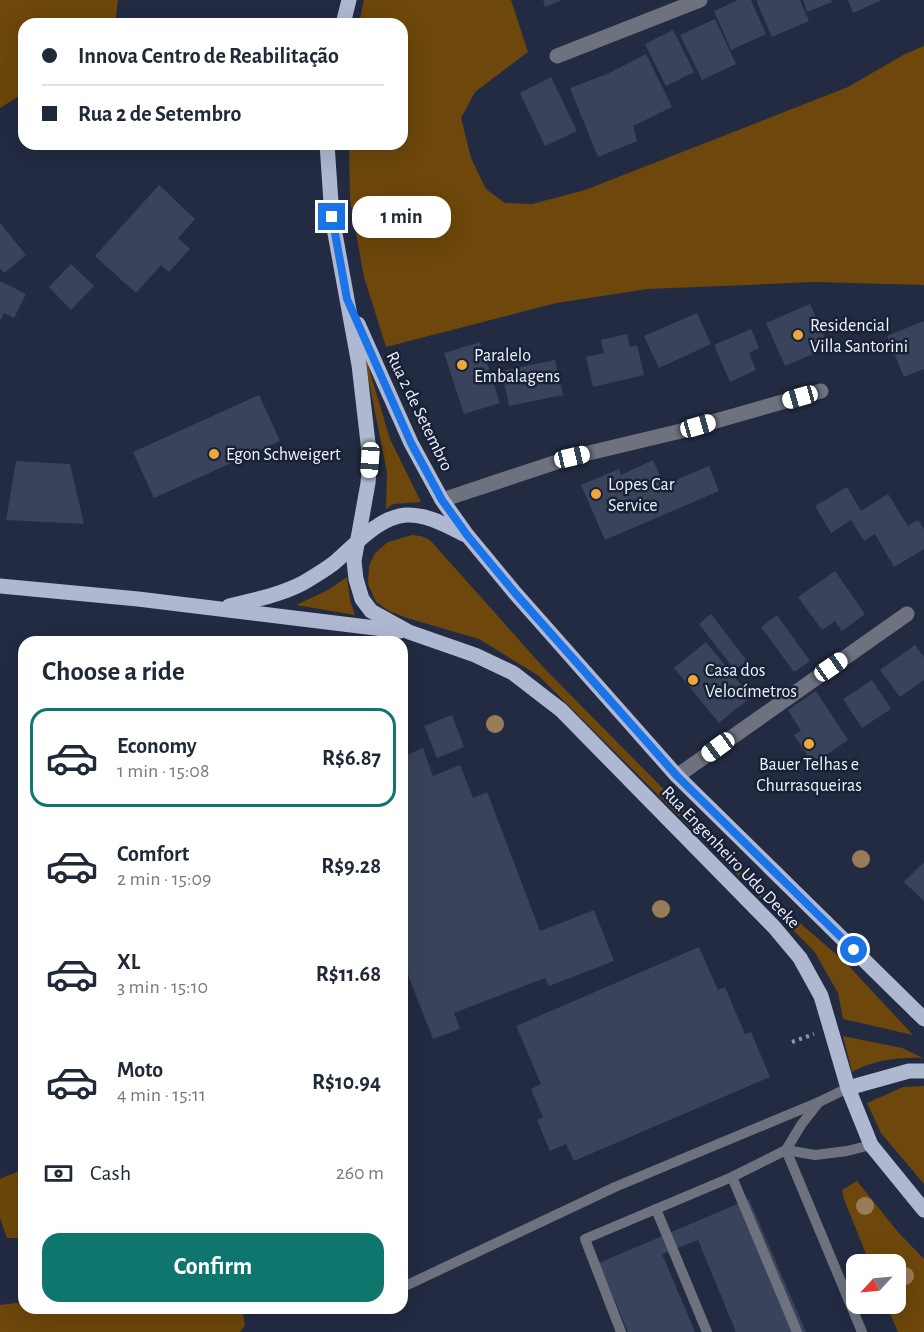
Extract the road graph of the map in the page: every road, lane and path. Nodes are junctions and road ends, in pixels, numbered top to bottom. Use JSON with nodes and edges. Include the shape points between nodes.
{"nodes":[{"id":1,"x":349,"y":0,"type":"edge"},
{"id":2,"x":700,"y":0,"type":"edge"},
{"id":3,"x":344,"y":18,"type":"edge"},
{"id":4,"x":557,"y":56,"type":"dead end"},
{"id":5,"x":327,"y":150,"type":"edge"},
{"id":6,"x":347,"y":299,"type":"junction"},
{"id":7,"x":821,"y":391,"type":"dead end"},
{"id":8,"x":442,"y":500,"type":"junction"},
{"id":9,"x":467,"y":535,"type":"junction"},
{"id":10,"x":356,"y":543,"type":"junction"},
{"id":11,"x":0,"y":586,"type":"edge"},
{"id":12,"x":217,"y":609,"type":"junction"},
{"id":13,"x":907,"y":614,"type":"dead end"},
{"id":14,"x":409,"y":632,"type":"junction"},
{"id":15,"x":677,"y":776,"type":"junction"},
{"id":16,"x":924,"y":1019,"type":"edge"},
{"id":17,"x":815,"y":1034,"type":"dead end"},
{"id":18,"x":792,"y":1042,"type":"dead end"},
{"id":19,"x":924,"y":1071,"type":"edge"},
{"id":20,"x":848,"y":1088,"type":"junction"},
{"id":21,"x":819,"y":1102,"type":"junction"},
{"id":22,"x":872,"y":1145,"type":"junction"},
{"id":23,"x":786,"y":1150,"type":"junction"},
{"id":24,"x":732,"y":1177,"type":"junction"},
{"id":25,"x":656,"y":1209,"type":"junction"},
{"id":26,"x":924,"y":1210,"type":"edge"},
{"id":27,"x":408,"y":1285,"type":"edge"},
{"id":28,"x":621,"y":1332,"type":"edge"},
{"id":29,"x":707,"y":1332,"type":"edge"},
{"id":30,"x":797,"y":1332,"type":"edge"},
{"id":31,"x":862,"y":1332,"type":"edge"}],
"edges":[{"from":1,"to":3,"type":"main road"},
{"from":2,"to":4,"type":"street"},
{"from":5,"to":6,"type":"main road","name":"Rua 2 de Setembro","via":[[332,217]]},
{"from":6,"to":8,"type":"main road","name":"Rua 2 de Setembro","via":[[398,417]]},
{"from":6,"to":10,"type":"main road","name":"Rua 2 de Setembro","via":[[370,460]]},
{"from":7,"to":8,"type":"street","via":[[572,457]]},
{"from":8,"to":9,"type":"main road","name":"Rua 2 de Setembro"},
{"from":9,"to":10,"type":"main road","via":[[431,518],[405,515],[384,522]]},
{"from":9,"to":15,"type":"main road","name":"Rua Engenheiro Udo Deeke"},
{"from":10,"to":12,"type":"main road","via":[[332,565],[303,583]]},
{"from":10,"to":14,"type":"main road","name":"Rua Engenheiro Udo Deeke","via":[[354,561],[362,599],[371,611]]},
{"from":11,"to":12,"type":"main road"},
{"from":12,"to":14,"type":"main road"},
{"from":13,"to":15,"type":"street"},
{"from":14,"to":20,"type":"main road","name":"Rua Engenheiro Udo Deeke","via":[[513,673],[561,710],[774,927],[800,958],[821,996]]},
{"from":15,"to":16,"type":"main road","name":"Rua Engenheiro Udo Deeke"},
{"from":17,"to":18,"type":"path"},
{"from":19,"to":20,"type":"main road","via":[[909,1071]]},
{"from":20,"to":21,"type":"lane"},
{"from":20,"to":22,"type":"main road","name":"Rua Engenheiro Udo Deeke"},
{"from":21,"to":23,"type":"lane"},
{"from":21,"to":27,"type":"lane","via":[[615,1187]]},
{"from":22,"to":23,"type":"lane","via":[[815,1155]]},
{"from":22,"to":26,"type":"main road","name":"Rua Engenheiro Udo Deeke"},
{"from":23,"to":24,"type":"lane"},
{"from":23,"to":31,"type":"lane"},
{"from":24,"to":25,"type":"lane"},
{"from":24,"to":30,"type":"lane"},
{"from":25,"to":28,"type":"lane","via":[[585,1239]]},
{"from":25,"to":29,"type":"lane"}]}
